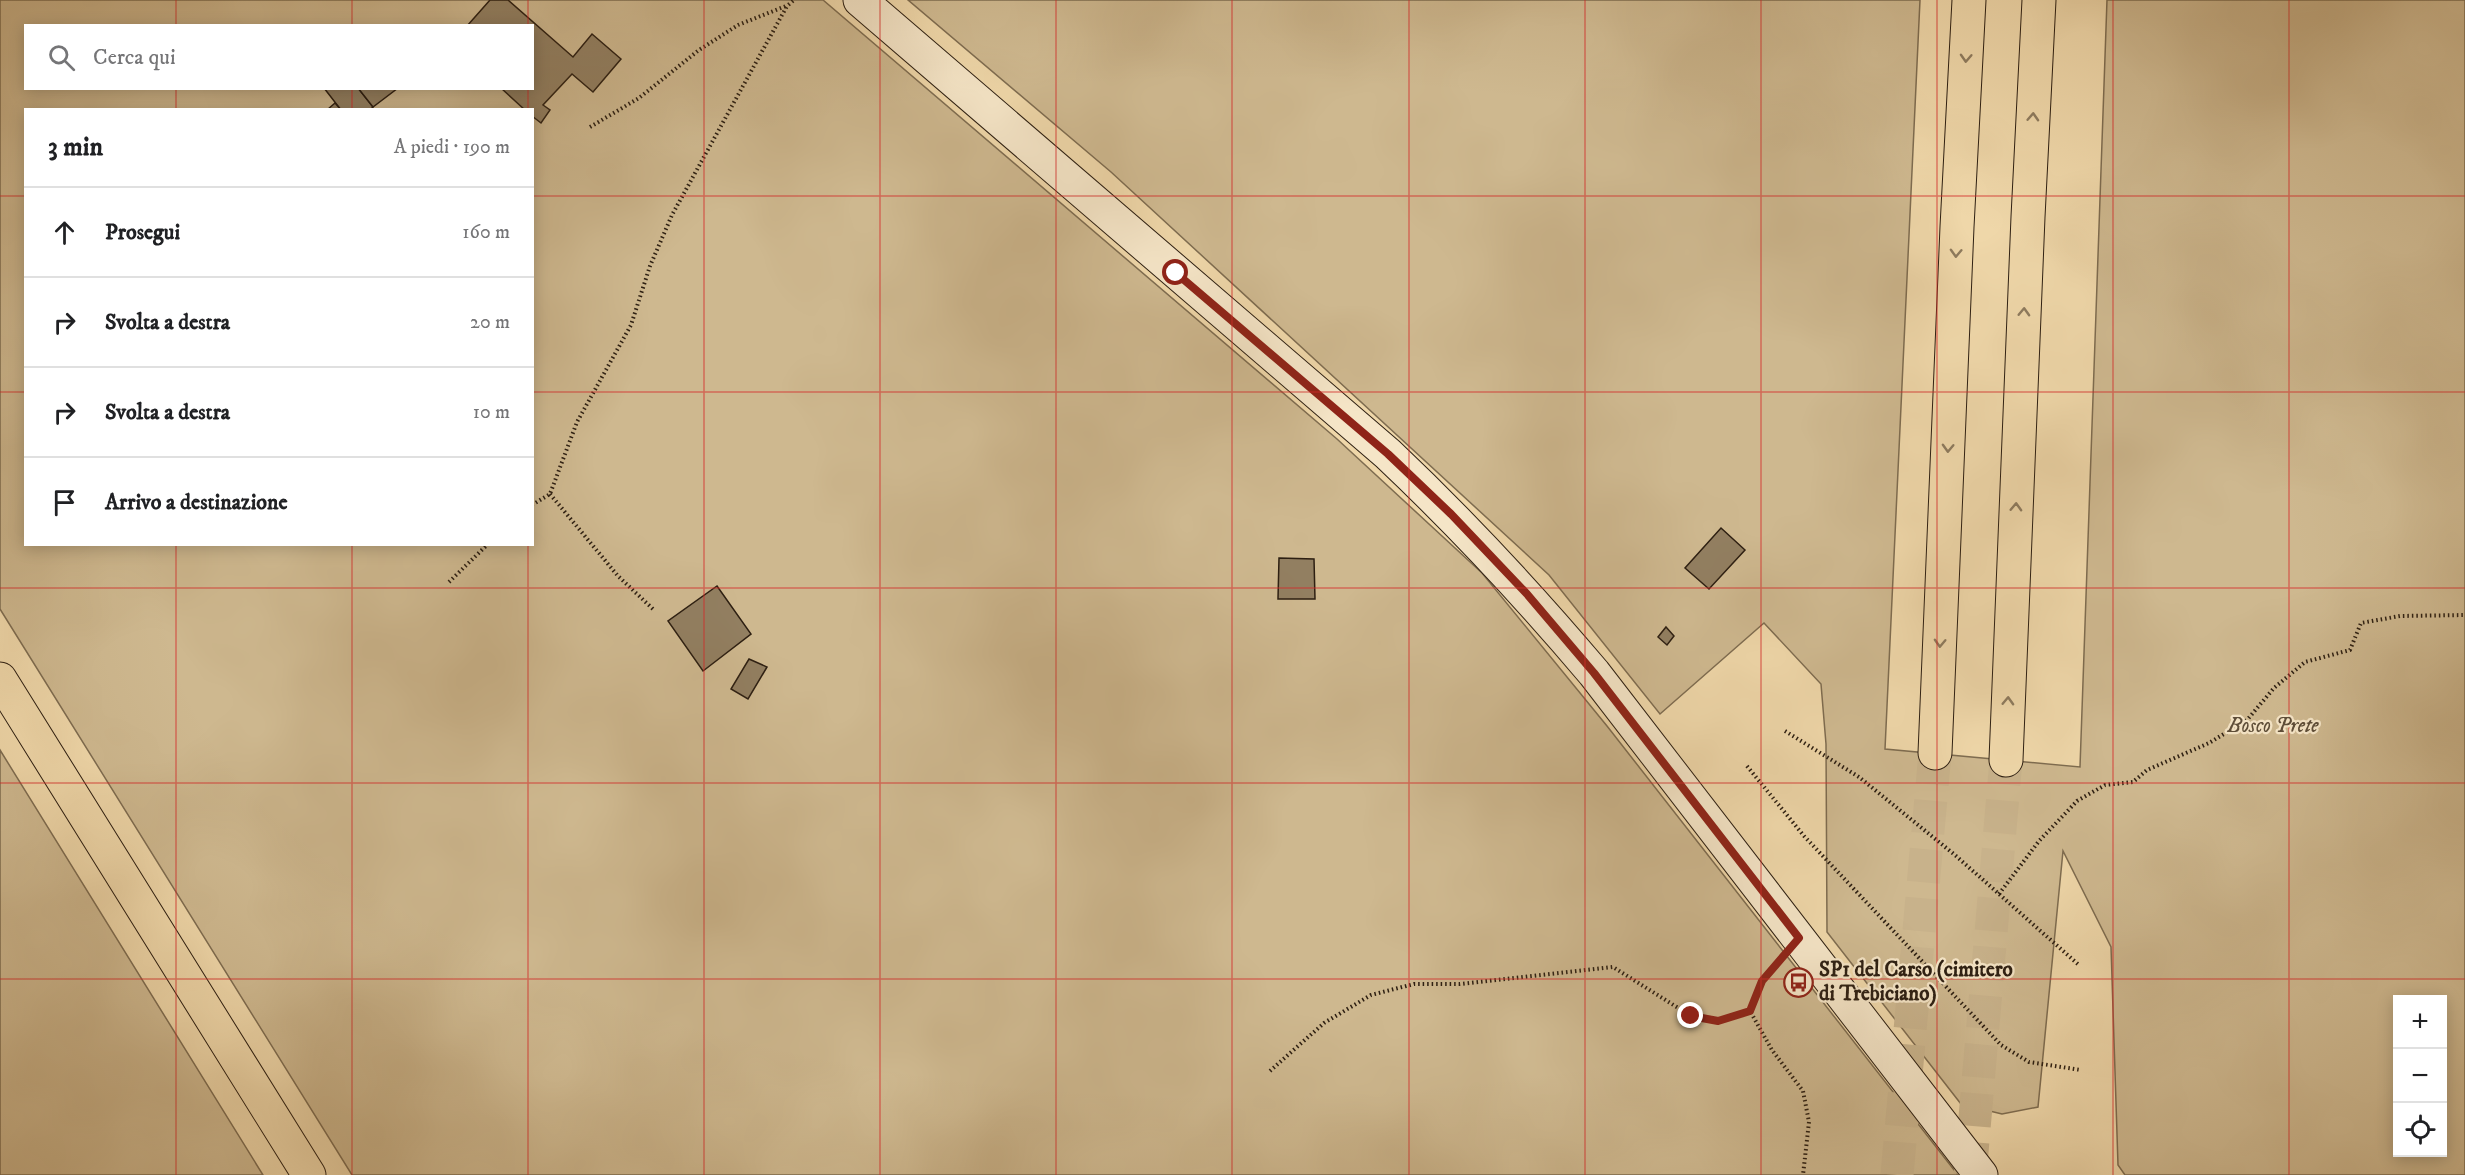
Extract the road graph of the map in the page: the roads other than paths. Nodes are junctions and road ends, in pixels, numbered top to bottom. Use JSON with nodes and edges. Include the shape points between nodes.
{"nodes":[{"id":1,"x":860,"y":0,"type":"edge"},
{"id":2,"x":1969,"y":0,"type":"edge"},
{"id":3,"x":2039,"y":0,"type":"edge"},
{"id":4,"x":0,"y":679,"type":"edge"},
{"id":5,"x":1935,"y":753,"type":"tunnel mouth"},
{"id":6,"x":2006,"y":760,"type":"tunnel mouth"},
{"id":7,"x":309,"y":1175,"type":"edge"},
{"id":8,"x":1981,"y":1175,"type":"edge"}],
"edges":[{"from":1,"to":8,"type":"main road","via":[[1451,514],[1527,594],[1594,673]]},
{"from":2,"to":5,"type":"main road","one_way":true},
{"from":6,"to":3,"type":"main road","one_way":true},
{"from":4,"to":7,"type":"main road"}]}
